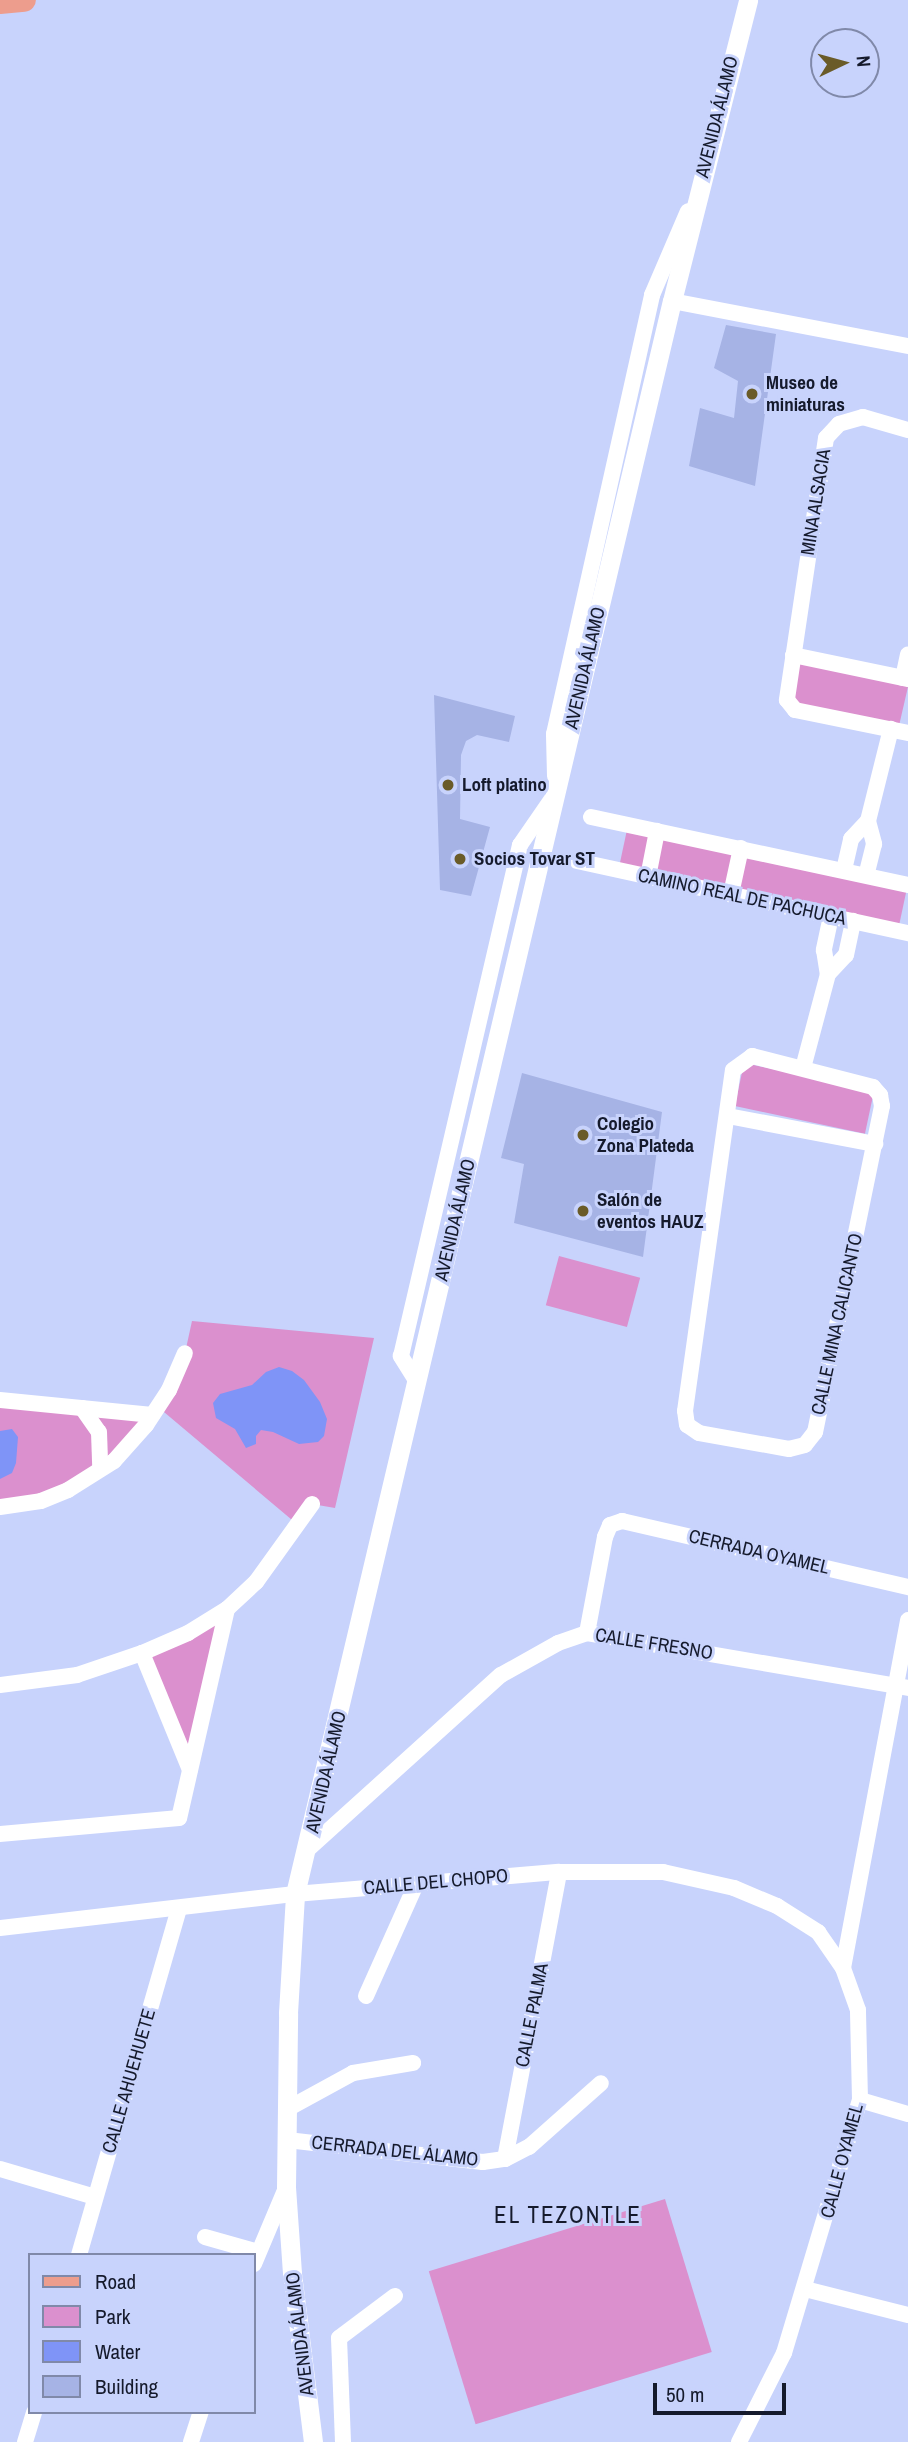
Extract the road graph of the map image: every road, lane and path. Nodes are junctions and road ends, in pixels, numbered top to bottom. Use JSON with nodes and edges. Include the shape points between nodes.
{"nodes":[{"id":1,"x":24,"y":0,"type":"edge"},
{"id":2,"x":0,"y":2,"type":"edge"},
{"id":3,"x":743,"y":4,"type":"edge"},
{"id":4,"x":702,"y":180,"type":"junction"},
{"id":5,"x":672,"y":300,"type":"junction"},
{"id":6,"x":908,"y":346,"type":"edge"},
{"id":7,"x":908,"y":430,"type":"edge"},
{"id":8,"x":793,"y":655,"type":"junction"},
{"id":9,"x":908,"y":655,"type":"edge"},
{"id":10,"x":906,"y":678,"type":"edge"},
{"id":11,"x":891,"y":729,"type":"junction"},
{"id":12,"x":908,"y":733,"type":"edge"},
{"id":13,"x":556,"y":793,"type":"junction"},
{"id":14,"x":591,"y":817,"type":"dead end"},
{"id":15,"x":868,"y":821,"type":"junction"},
{"id":16,"x":657,"y":831,"type":"junction"},
{"id":17,"x":741,"y":848,"type":"junction"},
{"id":18,"x":577,"y":862,"type":"dead end"},
{"id":19,"x":844,"y":870,"type":"junction"},
{"id":20,"x":866,"y":875,"type":"junction"},
{"id":21,"x":648,"y":877,"type":"junction"},
{"id":22,"x":908,"y":885,"type":"edge"},
{"id":23,"x":731,"y":894,"type":"junction"},
{"id":24,"x":831,"y":916,"type":"junction"},
{"id":25,"x":853,"y":921,"type":"junction"},
{"id":26,"x":908,"y":933,"type":"edge"},
{"id":27,"x":828,"y":974,"type":"junction"},
{"id":28,"x":803,"y":1068,"type":"junction"},
{"id":29,"x":728,"y":1116,"type":"junction"},
{"id":30,"x":875,"y":1143,"type":"junction"},
{"id":31,"x":185,"y":1353,"type":"dead end"},
{"id":32,"x":0,"y":1400,"type":"edge"},
{"id":33,"x":82,"y":1408,"type":"junction"},
{"id":34,"x":152,"y":1415,"type":"junction"},
{"id":35,"x":100,"y":1469,"type":"junction"},
{"id":36,"x":312,"y":1504,"type":"dead end"},
{"id":37,"x":0,"y":1507,"type":"edge"},
{"id":38,"x":908,"y":1587,"type":"edge"},
{"id":39,"x":227,"y":1609,"type":"junction"},
{"id":40,"x":908,"y":1620,"type":"edge"},
{"id":41,"x":587,"y":1633,"type":"junction"},
{"id":42,"x":142,"y":1653,"type":"junction"},
{"id":43,"x":0,"y":1685,"type":"edge"},
{"id":44,"x":903,"y":1686,"type":"edge"},
{"id":45,"x":190,"y":1770,"type":"junction"},
{"id":46,"x":0,"y":1834,"type":"edge"},
{"id":47,"x":307,"y":1850,"type":"junction"},
{"id":48,"x":559,"y":1872,"type":"junction"},
{"id":49,"x":416,"y":1884,"type":"junction"},
{"id":50,"x":295,"y":1894,"type":"junction"},
{"id":51,"x":179,"y":1908,"type":"junction"},
{"id":52,"x":0,"y":1928,"type":"edge"},
{"id":53,"x":843,"y":1968,"type":"junction"},
{"id":54,"x":366,"y":1996,"type":"dead end"},
{"id":55,"x":414,"y":2063,"type":"dead end"},
{"id":56,"x":601,"y":2083,"type":"dead end"},
{"id":57,"x":860,"y":2100,"type":"junction"},
{"id":58,"x":289,"y":2108,"type":"junction"},
{"id":59,"x":908,"y":2114,"type":"edge"},
{"id":60,"x":287,"y":2140,"type":"junction"},
{"id":61,"x":505,"y":2159,"type":"junction"},
{"id":62,"x":0,"y":2169,"type":"edge"},
{"id":63,"x":286,"y":2188,"type":"junction"},
{"id":64,"x":95,"y":2197,"type":"junction"},
{"id":65,"x":205,"y":2237,"type":"dead end"},
{"id":66,"x":80,"y":2253,"type":"edge"},
{"id":67,"x":244,"y":2253,"type":"edge"},
{"id":68,"x":256,"y":2258,"type":"edge"},
{"id":69,"x":805,"y":2289,"type":"junction"},
{"id":70,"x":395,"y":2296,"type":"dead end"},
{"id":71,"x":908,"y":2315,"type":"edge"},
{"id":72,"x":33,"y":2414,"type":"edge"},
{"id":73,"x":200,"y":2414,"type":"edge"},
{"id":74,"x":25,"y":2442,"type":"edge"},
{"id":75,"x":191,"y":2442,"type":"edge"},
{"id":76,"x":313,"y":2442,"type":"edge"},
{"id":77,"x":343,"y":2442,"type":"edge"},
{"id":78,"x":738,"y":2442,"type":"edge"}],
"edges":[{"from":1,"to":2,"type":"main road"},
{"from":3,"to":4,"type":"street","name":"AVENIDA ÁLAMO"},
{"from":4,"to":5,"type":"street","name":"AVENIDA ÁLAMO"},
{"from":4,"to":13,"type":"street","via":[[652,295],[554,734]]},
{"from":5,"to":6,"type":"street"},
{"from":5,"to":13,"type":"street","name":"AVENIDA ÁLAMO"},
{"from":7,"to":8,"type":"street","name":"MINA ALSACIA","via":[[863,417],[839,424],[825,438]]},
{"from":8,"to":10,"type":"street"},
{"from":8,"to":11,"type":"street","name":"MINA ALSACIA","via":[[787,700],[795,710]]},
{"from":9,"to":10,"type":"street"},
{"from":11,"to":12,"type":"street","name":"MINA ALSACIA"},
{"from":11,"to":15,"type":"street"},
{"from":13,"to":47,"type":"street","name":"AVENIDA ÁLAMO"},
{"from":14,"to":16,"type":"street"},
{"from":15,"to":19,"type":"street","via":[[851,839]]},
{"from":15,"to":20,"type":"street","via":[[874,844]]},
{"from":16,"to":17,"type":"street"},
{"from":16,"to":21,"type":"street"},
{"from":17,"to":19,"type":"street"},
{"from":17,"to":23,"type":"street"},
{"from":18,"to":21,"type":"street","name":"CAMINO REAL DE PACHUCA"},
{"from":19,"to":20,"type":"street"},
{"from":20,"to":22,"type":"street"},
{"from":21,"to":23,"type":"street","name":"CAMINO REAL DE PACHUCA"},
{"from":23,"to":24,"type":"street","name":"CAMINO REAL DE PACHUCA"},
{"from":24,"to":25,"type":"street","name":"CAMINO REAL DE PACHUCA"},
{"from":24,"to":27,"type":"street","via":[[824,950]]},
{"from":25,"to":26,"type":"street","name":"CAMINO REAL DE PACHUCA"},
{"from":25,"to":27,"type":"street","via":[[846,955]]},
{"from":27,"to":28,"type":"street"},
{"from":28,"to":29,"type":"street","name":"CALLE MINA CALICANTO","via":[[751,1056],[742,1060],[733,1070]]},
{"from":28,"to":30,"type":"street","name":"CALLE MINA CALICANTO","via":[[873,1087],[882,1106]]},
{"from":29,"to":30,"type":"street"},
{"from":29,"to":30,"type":"street","name":"CALLE MINA CALICANTO","via":[[685,1411],[687,1424],[698,1433],[789,1449],[804,1445],[815,1432]]},
{"from":31,"to":34,"type":"street"},
{"from":32,"to":33,"type":"street"},
{"from":33,"to":34,"type":"street"},
{"from":33,"to":35,"type":"street","via":[[99,1432]]},
{"from":34,"to":35,"type":"street","via":[[114,1461]]},
{"from":35,"to":37,"type":"street","via":[[41,1502]]},
{"from":36,"to":39,"type":"street","via":[[256,1582]]},
{"from":38,"to":41,"type":"street","name":"CERRADA OYAMEL","via":[[622,1521],[610,1525],[605,1537]]},
{"from":39,"to":42,"type":"street"},
{"from":39,"to":45,"type":"street"},
{"from":40,"to":44,"type":"street"},
{"from":41,"to":44,"type":"street","name":"CALLE FRESNO"},
{"from":41,"to":47,"type":"street","name":"CALLE FRESNO","via":[[558,1643],[501,1675]]},
{"from":42,"to":43,"type":"street","via":[[77,1675]]},
{"from":42,"to":45,"type":"street"},
{"from":44,"to":53,"type":"street"},
{"from":45,"to":46,"type":"street","via":[[179,1818]]},
{"from":47,"to":50,"type":"street","name":"AVENIDA ÁLAMO"},
{"from":48,"to":49,"type":"street","name":"CALLE DEL CHOPO"},
{"from":48,"to":53,"type":"street","name":"CALLE DEL CHOPO","via":[[663,1872],[734,1888],[776,1906],[817,1932]]},
{"from":48,"to":61,"type":"street","name":"CALLE PALMA"},
{"from":49,"to":50,"type":"street","name":"CALLE DEL CHOPO"},
{"from":49,"to":54,"type":"street"},
{"from":50,"to":51,"type":"street","name":"CALLE DEL CHOPO"},
{"from":50,"to":58,"type":"street","name":"AVENIDA ÁLAMO","via":[[288,2013]]},
{"from":51,"to":52,"type":"street","name":"CALLE DEL CHOPO"},
{"from":51,"to":64,"type":"street","name":"CALLE AHUEHUETE"},
{"from":53,"to":57,"type":"street","name":"CALLE OYAMEL","via":[[858,2010]]},
{"from":55,"to":58,"type":"street","via":[[353,2073]]},
{"from":56,"to":61,"type":"street","name":"CERRADA DEL ÁLAMO","via":[[529,2147]]},
{"from":57,"to":59,"type":"street"},
{"from":57,"to":69,"type":"street","name":"CALLE OYAMEL"},
{"from":58,"to":60,"type":"street","name":"AVENIDA ÁLAMO"},
{"from":60,"to":61,"type":"street","name":"CERRADA DEL ÁLAMO","via":[[483,2162]]},
{"from":60,"to":63,"type":"street","name":"AVENIDA ÁLAMO"},
{"from":62,"to":64,"type":"street"},
{"from":63,"to":68,"type":"street"},
{"from":63,"to":76,"type":"street","name":"AVENIDA ÁLAMO"},
{"from":64,"to":66,"type":"street","name":"CALLE AHUEHUETE"},
{"from":65,"to":67,"type":"street"},
{"from":69,"to":71,"type":"street"},
{"from":69,"to":78,"type":"street","name":"CALLE OYAMEL","via":[[784,2353]]},
{"from":70,"to":77,"type":"street","via":[[338,2338]]},
{"from":72,"to":74,"type":"street"},
{"from":73,"to":75,"type":"street"}]}
